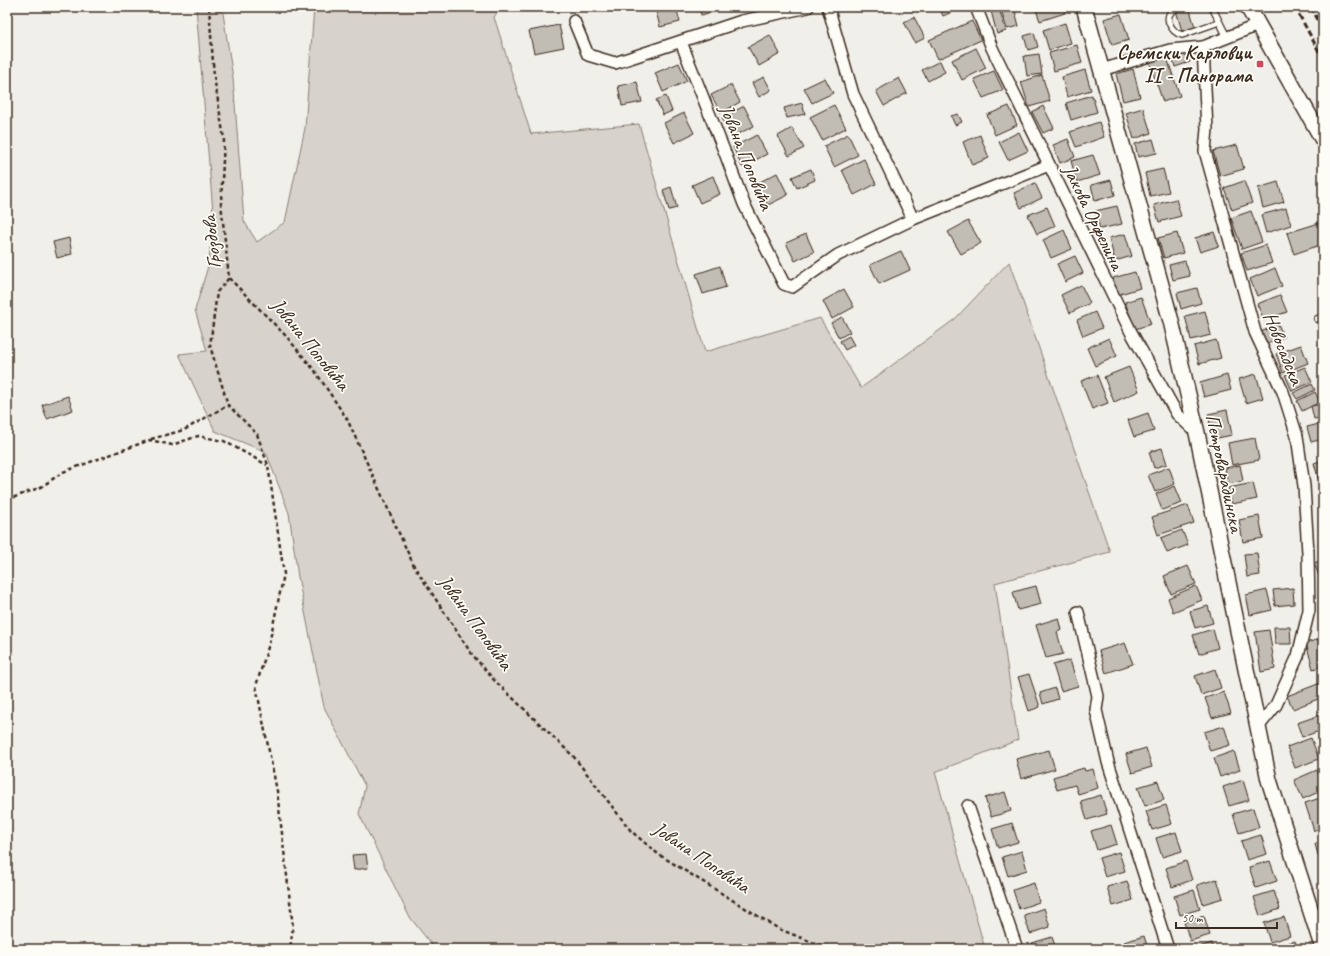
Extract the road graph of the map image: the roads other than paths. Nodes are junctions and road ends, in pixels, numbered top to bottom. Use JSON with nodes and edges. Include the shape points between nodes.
{"nodes":[{"id":1,"x":808,"y":7,"type":"edge"},
{"id":2,"x":828,"y":7,"type":"edge"},
{"id":3,"x":976,"y":7,"type":"edge"},
{"id":4,"x":1084,"y":7,"type":"edge"},
{"id":5,"x":1212,"y":7,"type":"edge"},
{"id":6,"x":1248,"y":7,"type":"edge"},
{"id":7,"x":1176,"y":8,"type":"dead end"},
{"id":8,"x":574,"y":21,"type":"dead end"},
{"id":9,"x":1219,"y":22,"type":"junction"},
{"id":10,"x":1258,"y":25,"type":"junction"},
{"id":11,"x":1226,"y":37,"type":"junction"},
{"id":12,"x":681,"y":42,"type":"junction"},
{"id":13,"x":1202,"y":47,"type":"junction"},
{"id":14,"x":1101,"y":70,"type":"junction"},
{"id":15,"x":1323,"y":140,"type":"edge"},
{"id":16,"x":1049,"y":165,"type":"junction"},
{"id":17,"x":913,"y":219,"type":"junction"},
{"id":18,"x":1197,"y":433,"type":"junction"},
{"id":19,"x":1078,"y":612,"type":"dead end"},
{"id":20,"x":1258,"y":727,"type":"junction"},
{"id":21,"x":968,"y":806,"type":"dead end"},
{"id":22,"x":1017,"y":949,"type":"edge"},
{"id":23,"x":1168,"y":949,"type":"edge"},
{"id":24,"x":1323,"y":949,"type":"edge"}],
"edges":[{"from":1,"to":12,"type":"street","via":[[742,21]]},
{"from":2,"to":17,"type":"street","via":[[853,94]]},
{"from":3,"to":16,"type":"street","name":"Јакова Орфелина","via":[[992,48]]},
{"from":4,"to":14,"type":"street","name":"Петроварадинска"},
{"from":5,"to":9,"type":"lane"},
{"from":6,"to":10,"type":"street"},
{"from":7,"to":9,"type":"lane","via":[[1170,11],[1168,18],[1177,34],[1182,35]]},
{"from":8,"to":12,"type":"street","via":[[588,55],[615,63]]},
{"from":9,"to":11,"type":"lane"},
{"from":10,"to":11,"type":"street"},
{"from":10,"to":15,"type":"street"},
{"from":11,"to":13,"type":"street"},
{"from":12,"to":17,"type":"street","name":"Јована Поповића","via":[[744,204],[784,284],[792,286],[838,255]]},
{"from":13,"to":14,"type":"street","via":[[1170,50]]},
{"from":13,"to":20,"type":"street","name":"Новосадска","via":[[1207,130],[1205,151],[1255,332],[1283,392],[1297,436],[1304,486],[1309,610],[1298,656],[1276,705]]},
{"from":14,"to":18,"type":"street","name":"Петроварадинска","via":[[1171,321]]},
{"from":16,"to":17,"type":"street"},
{"from":16,"to":18,"type":"street","name":"Јакова Орфелина","via":[[1130,332],[1178,414]]},
{"from":18,"to":20,"type":"street","name":"Петроварадинска"},
{"from":19,"to":23,"type":"street","via":[[1098,696],[1096,710],[1108,762]]},
{"from":20,"to":24,"type":"street","name":"Петроварадинска","via":[[1270,780]]},
{"from":21,"to":22,"type":"street"}]}
